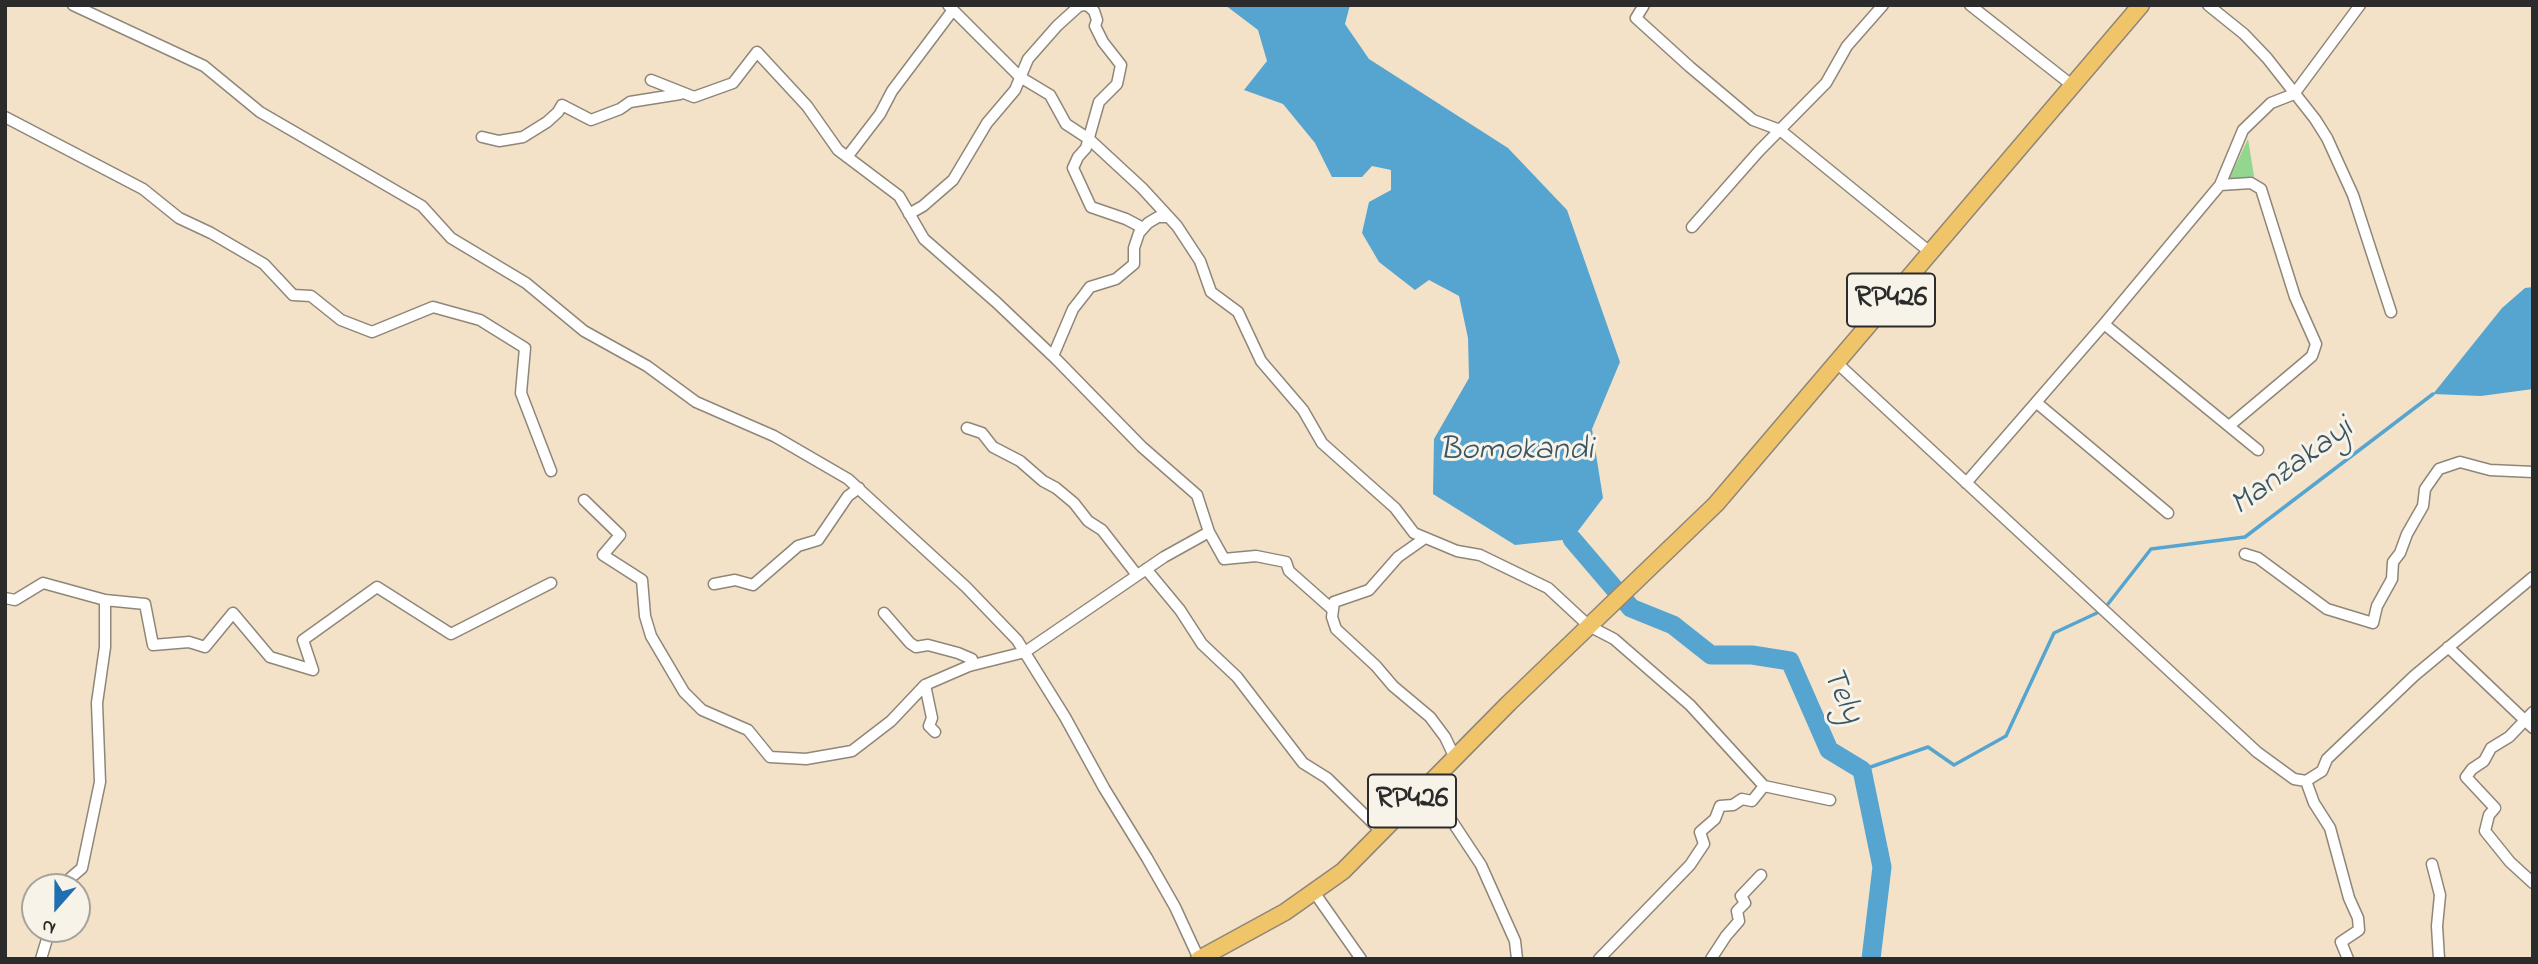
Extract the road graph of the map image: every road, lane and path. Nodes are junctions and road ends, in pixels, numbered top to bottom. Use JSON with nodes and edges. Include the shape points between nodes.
{"nodes":[{"id":1,"x":73,"y":5,"type":"edge"},
{"id":2,"x":1086,"y":5,"type":"edge"},
{"id":3,"x":1644,"y":5,"type":"edge"},
{"id":4,"x":1883,"y":5,"type":"edge"},
{"id":5,"x":1970,"y":5,"type":"edge"},
{"id":6,"x":2141,"y":5,"type":"edge"},
{"id":7,"x":2208,"y":5,"type":"edge"},
{"id":8,"x":2360,"y":5,"type":"edge"},
{"id":9,"x":951,"y":8,"type":"edge"},
{"id":10,"x":1020,"y":77,"type":"junction"},
{"id":11,"x":651,"y":79,"type":"dead end"},
{"id":12,"x":2073,"y":86,"type":"junction"},
{"id":13,"x":684,"y":93,"type":"junction"},
{"id":14,"x":2294,"y":94,"type":"junction"},
{"id":15,"x":5,"y":117,"type":"edge"},
{"id":16,"x":1780,"y":130,"type":"junction"},
{"id":17,"x":482,"y":137,"type":"dead end"},
{"id":18,"x":1089,"y":139,"type":"junction"},
{"id":19,"x":847,"y":157,"type":"junction"},
{"id":20,"x":2220,"y":185,"type":"junction"},
{"id":21,"x":909,"y":214,"type":"junction"},
{"id":22,"x":1169,"y":217,"type":"junction"},
{"id":23,"x":1692,"y":227,"type":"dead end"},
{"id":24,"x":1143,"y":228,"type":"junction"},
{"id":25,"x":1931,"y":253,"type":"junction"},
{"id":26,"x":2391,"y":312,"type":"dead end"},
{"id":27,"x":2104,"y":324,"type":"junction"},
{"id":28,"x":1053,"y":356,"type":"junction"},
{"id":29,"x":1837,"y":363,"type":"junction"},
{"id":30,"x":2037,"y":403,"type":"junction"},
{"id":31,"x":2230,"y":426,"type":"junction"},
{"id":32,"x":967,"y":428,"type":"dead end"},
{"id":33,"x":2258,"y":450,"type":"dead end"},
{"id":34,"x":551,"y":471,"type":"dead end"},
{"id":35,"x":2533,"y":472,"type":"edge"},
{"id":36,"x":1966,"y":483,"type":"junction"},
{"id":37,"x":859,"y":488,"type":"junction"},
{"id":38,"x":584,"y":500,"type":"dead end"},
{"id":39,"x":2168,"y":513,"type":"dead end"},
{"id":40,"x":1209,"y":532,"type":"junction"},
{"id":41,"x":806,"y":534,"type":"dead end"},
{"id":42,"x":1425,"y":538,"type":"junction"},
{"id":43,"x":818,"y":540,"type":"junction"},
{"id":44,"x":2245,"y":554,"type":"dead end"},
{"id":45,"x":1142,"y":572,"type":"junction"},
{"id":46,"x":2533,"y":577,"type":"edge"},
{"id":47,"x":551,"y":583,"type":"dead end"},
{"id":48,"x":714,"y":584,"type":"dead end"},
{"id":49,"x":5,"y":598,"type":"edge"},
{"id":50,"x":105,"y":600,"type":"junction"},
{"id":51,"x":1333,"y":610,"type":"junction"},
{"id":52,"x":884,"y":613,"type":"dead end"},
{"id":53,"x":1589,"y":626,"type":"junction"},
{"id":54,"x":2448,"y":647,"type":"junction"},
{"id":55,"x":1025,"y":652,"type":"junction"},
{"id":56,"x":969,"y":666,"type":"junction"},
{"id":57,"x":925,"y":685,"type":"junction"},
{"id":58,"x":2530,"y":720,"type":"edge"},
{"id":59,"x":935,"y":732,"type":"dead end"},
{"id":60,"x":1455,"y":758,"type":"junction"},
{"id":61,"x":2306,"y":781,"type":"junction"},
{"id":62,"x":1428,"y":785,"type":"junction"},
{"id":63,"x":1764,"y":786,"type":"junction"},
{"id":64,"x":1830,"y":800,"type":"dead end"},
{"id":65,"x":1382,"y":832,"type":"junction"},
{"id":66,"x":2432,"y":864,"type":"dead end"},
{"id":67,"x":76,"y":873,"type":"edge"},
{"id":68,"x":1761,"y":875,"type":"dead end"},
{"id":69,"x":2533,"y":883,"type":"edge"},
{"id":70,"x":1314,"y":892,"type":"junction"},
{"id":71,"x":1199,"y":959,"type":"edge"},
{"id":72,"x":1361,"y":959,"type":"edge"},
{"id":73,"x":1517,"y":959,"type":"edge"},
{"id":74,"x":1599,"y":959,"type":"edge"},
{"id":75,"x":1712,"y":959,"type":"edge"},
{"id":76,"x":2348,"y":959,"type":"edge"},
{"id":77,"x":2439,"y":959,"type":"edge"}],
"edges":[{"from":1,"to":37,"type":"street","via":[[204,66],[260,111],[422,206],[451,238],[526,283],[584,331],[647,366],[696,402],[774,436]]},
{"from":2,"to":10,"type":"street","via":[[1079,6],[1044,40]]},
{"from":2,"to":18,"type":"street","via":[[1094,11],[1095,26],[1121,65],[1117,84],[1099,102]]},
{"from":3,"to":16,"type":"street","via":[[1636,18],[1753,120]]},
{"from":4,"to":16,"type":"street","via":[[1847,46],[1826,83]]},
{"from":5,"to":12,"type":"street"},
{"from":6,"to":12,"type":"main road","number":"RP426"},
{"from":7,"to":14,"type":"street","via":[[2244,34]]},
{"from":8,"to":14,"type":"street"},
{"from":9,"to":10,"type":"street"},
{"from":9,"to":19,"type":"street"},
{"from":10,"to":18,"type":"street","via":[[1050,95],[1066,124]]},
{"from":10,"to":21,"type":"street","via":[[953,180]]},
{"from":11,"to":13,"type":"street"},
{"from":12,"to":25,"type":"main road","number":"RP426"},
{"from":13,"to":17,"type":"street","via":[[630,102],[591,120],[562,105],[547,122],[523,137],[499,141]]},
{"from":13,"to":19,"type":"street","via":[[694,97],[733,83],[757,52]]},
{"from":14,"to":20,"type":"street","via":[[2271,103],[2243,130]]},
{"from":14,"to":26,"type":"street","via":[[2327,138],[2353,195]]},
{"from":15,"to":34,"type":"street","via":[[143,189],[179,218],[264,264],[293,295],[310,296],[341,320],[372,332],[433,307],[480,320],[525,348],[521,393]]},
{"from":16,"to":23,"type":"street"},
{"from":16,"to":25,"type":"street"},
{"from":18,"to":22,"type":"street"},
{"from":18,"to":24,"type":"street","via":[[1073,167],[1087,202],[1091,208]]},
{"from":19,"to":21,"type":"street","via":[[899,197]]},
{"from":20,"to":27,"type":"street"},
{"from":20,"to":31,"type":"street","via":[[2251,183],[2261,188],[2295,297],[2315,344],[2312,356]]},
{"from":21,"to":28,"type":"street","via":[[924,239]]},
{"from":22,"to":24,"type":"street","via":[[1158,217]]},
{"from":22,"to":42,"type":"street","via":[[1200,261],[1211,292],[1238,312],[1261,361],[1303,410],[1322,443],[1395,508],[1414,533]]},
{"from":24,"to":28,"type":"street","via":[[1134,248],[1134,264],[1116,279],[1090,287],[1073,309]]},
{"from":25,"to":29,"type":"main road","number":"RP426"},
{"from":27,"to":30,"type":"street"},
{"from":27,"to":31,"type":"street"},
{"from":28,"to":40,"type":"street","via":[[1142,447],[1197,495]]},
{"from":29,"to":36,"type":"street"},
{"from":29,"to":53,"type":"main road","number":"RP426","via":[[1716,503]]},
{"from":30,"to":36,"type":"street"},
{"from":30,"to":39,"type":"street"},
{"from":31,"to":33,"type":"street"},
{"from":32,"to":45,"type":"street","via":[[982,432],[993,447],[1056,488]]},
{"from":35,"to":44,"type":"street","via":[[2490,470],[2460,462],[2439,469],[2425,489],[2423,506],[2393,562],[2392,579],[2373,623],[2327,609],[2258,558]]},
{"from":36,"to":61,"type":"street","via":[[2257,752],[2294,779]]},
{"from":37,"to":43,"type":"street","via":[[848,496]]},
{"from":37,"to":55,"type":"street","via":[[966,587]]},
{"from":38,"to":57,"type":"street","via":[[620,535],[603,555],[642,580],[651,636],[684,692],[702,710],[748,730],[770,757],[806,759],[852,751],[891,721]]},
{"from":40,"to":45,"type":"street"},
{"from":40,"to":51,"type":"street","via":[[1224,559],[1256,556],[1286,562],[1289,571]]},
{"from":41,"to":43,"type":"street"},
{"from":42,"to":51,"type":"street","via":[[1398,557],[1369,590],[1334,602]]},
{"from":42,"to":53,"type":"street","via":[[1480,555],[1548,588]]},
{"from":43,"to":48,"type":"street","via":[[798,546],[753,586],[735,580]]},
{"from":45,"to":55,"type":"street"},
{"from":45,"to":65,"type":"street","via":[[1180,610],[1202,644],[1237,677],[1304,763],[1327,778]]},
{"from":46,"to":54,"type":"street"},
{"from":47,"to":50,"type":"street","via":[[451,634],[377,587],[303,640],[313,670],[270,657],[233,613],[205,647],[189,642],[153,645],[145,604]]},
{"from":49,"to":50,"type":"street","via":[[15,600],[43,583]]},
{"from":50,"to":67,"type":"street","via":[[105,647],[97,703],[100,782],[82,868]]},
{"from":51,"to":60,"type":"street","via":[[1336,629],[1430,717]]},
{"from":52,"to":56,"type":"street","via":[[916,647],[928,645],[958,653],[972,659]]},
{"from":53,"to":60,"type":"main road","number":"RP426"},
{"from":53,"to":63,"type":"street","via":[[1614,639],[1690,705]]},
{"from":54,"to":58,"type":"street"},
{"from":54,"to":61,"type":"street","via":[[2355,731],[2327,759],[2322,771]]},
{"from":55,"to":56,"type":"street"},
{"from":55,"to":71,"type":"street","via":[[1175,907]]},
{"from":56,"to":57,"type":"street"},
{"from":57,"to":59,"type":"street","via":[[932,718],[929,726]]},
{"from":58,"to":69,"type":"street","via":[[2491,748],[2466,778],[2495,808],[2485,831]]},
{"from":60,"to":62,"type":"main road","number":"RP426"},
{"from":61,"to":76,"type":"street","via":[[2330,828],[2358,918],[2359,930],[2341,942]]},
{"from":62,"to":65,"type":"main road","number":"RP426"},
{"from":62,"to":73,"type":"street","via":[[1481,865],[1515,941]]},
{"from":63,"to":64,"type":"street"},
{"from":63,"to":74,"type":"street","via":[[1752,800],[1720,806],[1715,819],[1700,832],[1704,844],[1689,865]]},
{"from":65,"to":70,"type":"main road","number":"RP426"},
{"from":66,"to":77,"type":"street","via":[[2440,895]]},
{"from":68,"to":75,"type":"street","via":[[1741,896],[1745,903],[1737,911],[1739,921]]},
{"from":70,"to":71,"type":"main road","number":"RP426"},
{"from":70,"to":72,"type":"street"}]}
